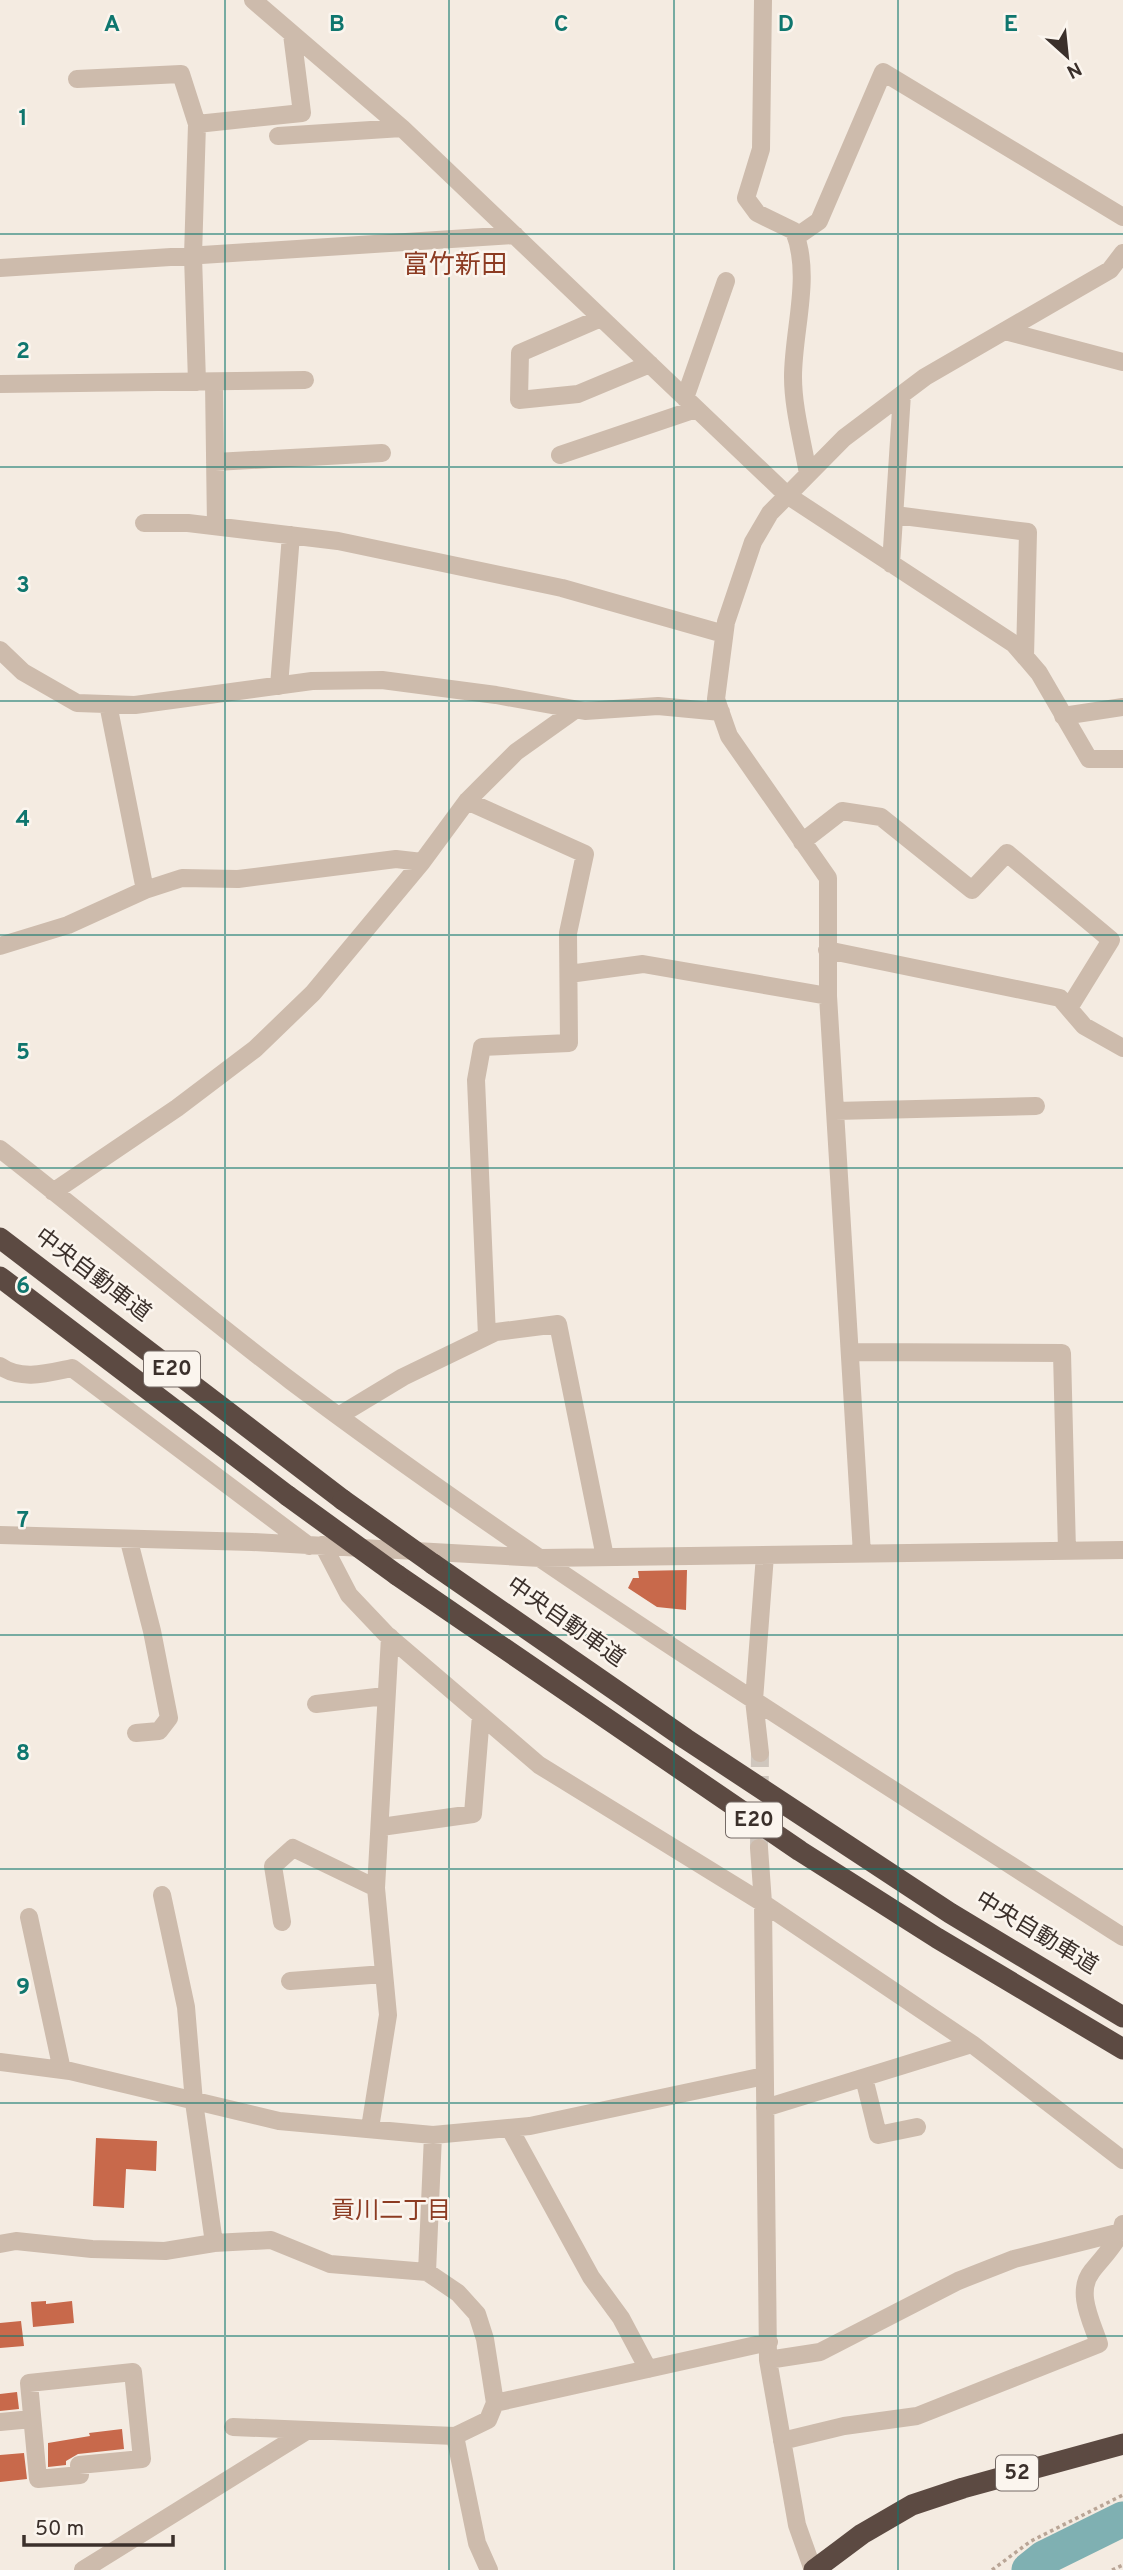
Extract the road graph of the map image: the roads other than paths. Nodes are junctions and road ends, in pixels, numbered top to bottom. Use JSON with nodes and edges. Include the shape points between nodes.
{"nodes":[{"id":1,"x":253,"y":0,"type":"edge"},
{"id":2,"x":763,"y":0,"type":"edge"},
{"id":3,"x":292,"y":34,"type":"junction"},
{"id":4,"x":77,"y":79,"type":"dead end"},
{"id":5,"x":197,"y":124,"type":"junction"},
{"id":6,"x":402,"y":128,"type":"junction"},
{"id":7,"x":278,"y":136,"type":"dead end"},
{"id":8,"x":1123,"y":217,"type":"edge"},
{"id":9,"x":515,"y":235,"type":"junction"},
{"id":10,"x":796,"y":237,"type":"junction"},
{"id":11,"x":1123,"y":253,"type":"edge"},
{"id":12,"x":193,"y":256,"type":"junction"},
{"id":13,"x":0,"y":268,"type":"edge"},
{"id":14,"x":726,"y":281,"type":"dead end"},
{"id":15,"x":601,"y":318,"type":"junction"},
{"id":16,"x":1005,"y":331,"type":"junction"},
{"id":17,"x":1123,"y":362,"type":"edge"},
{"id":18,"x":650,"y":364,"type":"junction"},
{"id":19,"x":306,"y":380,"type":"dead end"},
{"id":20,"x":205,"y":382,"type":"junction"},
{"id":21,"x":0,"y":384,"type":"edge"},
{"id":22,"x":902,"y":394,"type":"junction"},
{"id":23,"x":691,"y":403,"type":"junction"},
{"id":24,"x":382,"y":453,"type":"dead end"},
{"id":25,"x":561,"y":455,"type":"dead end"},
{"id":26,"x":215,"y":463,"type":"junction"},
{"id":27,"x":808,"y":474,"type":"junction"},
{"id":28,"x":787,"y":495,"type":"junction"},
{"id":29,"x":895,"y":515,"type":"junction"},
{"id":30,"x":144,"y":523,"type":"dead end"},
{"id":31,"x":216,"y":526,"type":"junction"},
{"id":32,"x":291,"y":536,"type":"junction"},
{"id":33,"x":891,"y":564,"type":"junction"},
{"id":34,"x":724,"y":634,"type":"junction"},
{"id":35,"x":0,"y":650,"type":"edge"},
{"id":36,"x":1025,"y":657,"type":"junction"},
{"id":37,"x":279,"y":686,"type":"junction"},
{"id":38,"x":108,"y":704,"type":"junction"},
{"id":39,"x":1123,"y":707,"type":"edge"},
{"id":40,"x":575,"y":710,"type":"junction"},
{"id":41,"x":721,"y":712,"type":"junction"},
{"id":42,"x":1063,"y":716,"type":"junction"},
{"id":43,"x":1123,"y":760,"type":"edge"},
{"id":44,"x":467,"y":801,"type":"junction"},
{"id":45,"x":802,"y":842,"type":"junction"},
{"id":46,"x":422,"y":862,"type":"junction"},
{"id":47,"x":145,"y":890,"type":"junction"},
{"id":48,"x":0,"y":946,"type":"edge"},
{"id":49,"x":827,"y":950,"type":"junction"},
{"id":50,"x":569,"y":974,"type":"junction"},
{"id":51,"x":828,"y":996,"type":"junction"},
{"id":52,"x":1069,"y":1008,"type":"junction"},
{"id":53,"x":1123,"y":1048,"type":"edge"},
{"id":54,"x":1036,"y":1106,"type":"dead end"},
{"id":55,"x":835,"y":1111,"type":"junction"},
{"id":56,"x":0,"y":1149,"type":"edge"},
{"id":57,"x":53,"y":1192,"type":"junction"},
{"id":58,"x":0,"y":1238,"type":"edge"},
{"id":59,"x":0,"y":1277,"type":"edge"},
{"id":60,"x":487,"y":1336,"type":"junction"},
{"id":61,"x":850,"y":1352,"type":"junction"},
{"id":62,"x":0,"y":1366,"type":"edge"},
{"id":63,"x":340,"y":1415,"type":"junction"},
{"id":64,"x":0,"y":1535,"type":"edge"},
{"id":65,"x":129,"y":1541,"type":"junction"},
{"id":66,"x":316,"y":1546,"type":"junction"},
{"id":67,"x":1123,"y":1550,"type":"edge"},
{"id":68,"x":1068,"y":1551,"type":"junction"},
{"id":69,"x":862,"y":1554,"type":"junction"},
{"id":70,"x":765,"y":1555,"type":"junction"},
{"id":71,"x":605,"y":1557,"type":"junction"},
{"id":72,"x":541,"y":1558,"type":"junction"},
{"id":73,"x":390,"y":1637,"type":"junction"},
{"id":74,"x":385,"y":1696,"type":"junction"},
{"id":75,"x":754,"y":1700,"type":"junction"},
{"id":76,"x":316,"y":1704,"type":"dead end"},
{"id":77,"x":481,"y":1716,"type":"junction"},
{"id":78,"x":136,"y":1733,"type":"dead end"},
{"id":79,"x":760,"y":1753,"type":"tunnel mouth"},
{"id":80,"x":381,"y":1827,"type":"junction"},
{"id":81,"x":759,"y":1848,"type":"tunnel mouth"},
{"id":82,"x":376,"y":1888,"type":"junction"},
{"id":83,"x":162,"y":1895,"type":"dead end"},
{"id":84,"x":763,"y":1903,"type":"junction"},
{"id":85,"x":29,"y":1917,"type":"dead end"},
{"id":86,"x":282,"y":1922,"type":"dead end"},
{"id":87,"x":1123,"y":1937,"type":"edge"},
{"id":88,"x":384,"y":1973,"type":"junction"},
{"id":89,"x":290,"y":1981,"type":"dead end"},
{"id":90,"x":1123,"y":2017,"type":"edge"},
{"id":91,"x":971,"y":2044,"type":"junction"},
{"id":92,"x":1123,"y":2049,"type":"edge"},
{"id":93,"x":0,"y":2062,"type":"edge"},
{"id":94,"x":62,"y":2070,"type":"junction"},
{"id":95,"x":764,"y":2076,"type":"junction"},
{"id":96,"x":864,"y":2078,"type":"junction"},
{"id":97,"x":194,"y":2102,"type":"junction"},
{"id":98,"x":765,"y":2108,"type":"junction"},
{"id":99,"x":917,"y":2127,"type":"dead end"},
{"id":100,"x":370,"y":2128,"type":"junction"},
{"id":101,"x":510,"y":2129,"type":"junction"},
{"id":102,"x":433,"y":2135,"type":"junction"},
{"id":103,"x":1123,"y":2160,"type":"edge"},
{"id":104,"x":1122,"y":2228,"type":"edge"},
{"id":105,"x":214,"y":2243,"type":"junction"},
{"id":106,"x":0,"y":2244,"type":"edge"},
{"id":107,"x":427,"y":2272,"type":"junction"},
{"id":108,"x":768,"y":2351,"type":"junction"},
{"id":109,"x":648,"y":2369,"type":"junction"},
{"id":110,"x":495,"y":2403,"type":"junction"},
{"id":111,"x":32,"y":2419,"type":"junction"},
{"id":112,"x":0,"y":2422,"type":"edge"},
{"id":113,"x":233,"y":2427,"type":"dead end"},
{"id":114,"x":308,"y":2430,"type":"junction"},
{"id":115,"x":454,"y":2436,"type":"junction"},
{"id":116,"x":782,"y":2441,"type":"junction"},
{"id":117,"x":1123,"y":2444,"type":"edge"},
{"id":118,"x":83,"y":2570,"type":"edge"},
{"id":119,"x":489,"y":2570,"type":"edge"},
{"id":120,"x":813,"y":2570,"type":"edge"}],
"edges":[{"from":1,"to":3,"type":"street"},
{"from":2,"to":10,"type":"street","via":[[761,149],[746,198],[757,213],[794,231]]},
{"from":3,"to":5,"type":"street","via":[[302,113]]},
{"from":3,"to":6,"type":"street"},
{"from":4,"to":5,"type":"street","via":[[181,74]]},
{"from":5,"to":12,"type":"street"},
{"from":6,"to":7,"type":"street"},
{"from":6,"to":9,"type":"street"},
{"from":8,"to":10,"type":"street","via":[[883,72],[819,221]]},
{"from":9,"to":12,"type":"street"},
{"from":9,"to":15,"type":"street"},
{"from":10,"to":27,"type":"street","via":[[801,282],[793,379]]},
{"from":11,"to":16,"type":"street","via":[[1110,270]]},
{"from":12,"to":13,"type":"street"},
{"from":12,"to":20,"type":"street"},
{"from":14,"to":23,"type":"street"},
{"from":15,"to":18,"type":"street"},
{"from":15,"to":18,"type":"street","via":[[520,354],[519,400],[578,394]]},
{"from":16,"to":17,"type":"street"},
{"from":16,"to":22,"type":"street"},
{"from":18,"to":23,"type":"street"},
{"from":19,"to":20,"type":"street"},
{"from":20,"to":21,"type":"street"},
{"from":20,"to":26,"type":"street"},
{"from":22,"to":27,"type":"street","via":[[844,438]]},
{"from":22,"to":29,"type":"street"},
{"from":23,"to":25,"type":"street"},
{"from":23,"to":28,"type":"street"},
{"from":24,"to":26,"type":"street"},
{"from":26,"to":31,"type":"street"},
{"from":27,"to":28,"type":"street"},
{"from":28,"to":33,"type":"street"},
{"from":28,"to":34,"type":"street","via":[[753,542]]},
{"from":29,"to":33,"type":"street"},
{"from":29,"to":36,"type":"street","via":[[1028,533]]},
{"from":30,"to":31,"type":"street"},
{"from":31,"to":32,"type":"street"},
{"from":32,"to":34,"type":"street","via":[[338,541],[562,588]]},
{"from":32,"to":37,"type":"street"},
{"from":33,"to":36,"type":"street","via":[[1014,644]]},
{"from":34,"to":41,"type":"street","via":[[716,699]]},
{"from":35,"to":38,"type":"street","via":[[23,672],[77,703]]},
{"from":36,"to":42,"type":"street"},
{"from":37,"to":38,"type":"street","via":[[135,705]]},
{"from":37,"to":40,"type":"street","via":[[382,680]]},
{"from":38,"to":47,"type":"street"},
{"from":39,"to":42,"type":"street"},
{"from":40,"to":41,"type":"street","via":[[658,706]]},
{"from":40,"to":44,"type":"street","via":[[516,752]]},
{"from":41,"to":45,"type":"street","via":[[739,752]]},
{"from":42,"to":43,"type":"street","via":[[1089,759]]},
{"from":44,"to":46,"type":"street"},
{"from":44,"to":50,"type":"street","via":[[585,854],[568,933]]},
{"from":45,"to":49,"type":"street","via":[[828,878]]},
{"from":45,"to":52,"type":"street","via":[[842,811],[881,817],[972,890],[1007,853],[1111,940]]},
{"from":46,"to":47,"type":"street","via":[[396,859],[239,879],[182,878]]},
{"from":46,"to":57,"type":"street","via":[[313,993],[255,1049]]},
{"from":47,"to":48,"type":"street","via":[[68,925]]},
{"from":49,"to":51,"type":"street"},
{"from":49,"to":52,"type":"street","via":[[1060,998]]},
{"from":50,"to":51,"type":"street","via":[[643,964]]},
{"from":50,"to":60,"type":"street","via":[[569,1043],[482,1047],[476,1080]]},
{"from":51,"to":55,"type":"street"},
{"from":52,"to":53,"type":"street","via":[[1084,1026]]},
{"from":54,"to":55,"type":"street"},
{"from":55,"to":61,"type":"street"},
{"from":56,"to":57,"type":"street"},
{"from":57,"to":63,"type":"street"},
{"from":58,"to":90,"type":"highway","name":"中央自動車道","number":"E20","bridge":true,"via":[[343,1500],[685,1739],[950,1913]]},
{"from":59,"to":92,"type":"highway","number":"E20","bridge":true,"via":[[397,1575],[800,1851]]},
{"from":60,"to":63,"type":"street","via":[[403,1377]]},
{"from":60,"to":71,"type":"street","via":[[558,1324]]},
{"from":61,"to":68,"type":"street","via":[[1062,1353]]},
{"from":61,"to":69,"type":"street"},
{"from":62,"to":66,"type":"street","via":[[11,1374],[37,1375],[72,1368]]},
{"from":63,"to":72,"type":"street"},
{"from":64,"to":65,"type":"street"},
{"from":65,"to":66,"type":"street"},
{"from":65,"to":78,"type":"street","via":[[169,1718],[159,1731]]},
{"from":66,"to":72,"type":"street"},
{"from":66,"to":73,"type":"street","via":[[349,1595]]},
{"from":67,"to":68,"type":"street"},
{"from":68,"to":69,"type":"street"},
{"from":69,"to":70,"type":"street"},
{"from":70,"to":71,"type":"street"},
{"from":70,"to":75,"type":"street"},
{"from":71,"to":72,"type":"street"},
{"from":72,"to":75,"type":"street"},
{"from":73,"to":74,"type":"street"},
{"from":73,"to":77,"type":"street"},
{"from":74,"to":76,"type":"street"},
{"from":74,"to":80,"type":"street"},
{"from":75,"to":79,"type":"street"},
{"from":75,"to":87,"type":"street"},
{"from":77,"to":80,"type":"street","via":[[473,1814]]},
{"from":77,"to":84,"type":"street","via":[[539,1765]]},
{"from":80,"to":82,"type":"street"},
{"from":81,"to":84,"type":"street"},
{"from":82,"to":86,"type":"street","via":[[293,1848],[273,1866]]},
{"from":82,"to":88,"type":"street"},
{"from":83,"to":97,"type":"street","via":[[186,2007]]},
{"from":84,"to":91,"type":"street"},
{"from":84,"to":95,"type":"street"},
{"from":85,"to":94,"type":"street"},
{"from":88,"to":89,"type":"street"},
{"from":88,"to":100,"type":"street","via":[[387,2033]]},
{"from":91,"to":96,"type":"street"},
{"from":91,"to":103,"type":"street"},
{"from":93,"to":94,"type":"street"},
{"from":94,"to":97,"type":"street"},
{"from":95,"to":98,"type":"street"},
{"from":95,"to":101,"type":"street"},
{"from":96,"to":98,"type":"street"},
{"from":96,"to":99,"type":"street","via":[[878,2135]]},
{"from":97,"to":100,"type":"street","via":[[279,2121]]},
{"from":97,"to":105,"type":"street"},
{"from":98,"to":108,"type":"street"},
{"from":100,"to":102,"type":"street"},
{"from":101,"to":102,"type":"street"},
{"from":101,"to":109,"type":"street","via":[[591,2277],[621,2318]]},
{"from":102,"to":107,"type":"street"},
{"from":104,"to":108,"type":"street","via":[[1014,2259],[958,2281],[820,2352]]},
{"from":104,"to":116,"type":"street","via":[[1113,2249],[1090,2273],[1084,2287],[1099,2344],[917,2416]]},
{"from":105,"to":106,"type":"street","via":[[164,2251],[16,2241]]},
{"from":105,"to":107,"type":"street","via":[[271,2240],[330,2264]]},
{"from":107,"to":110,"type":"street","via":[[458,2293],[477,2314]]},
{"from":108,"to":109,"type":"street"},
{"from":108,"to":116,"type":"street"},
{"from":109,"to":110,"type":"street"},
{"from":110,"to":115,"type":"street","via":[[488,2420]]},
{"from":111,"to":111,"type":"street","via":[[38,2479],[80,2474],[79,2465],[142,2459],[133,2372],[29,2383]]},
{"from":111,"to":112,"type":"street"},
{"from":113,"to":114,"type":"street"},
{"from":114,"to":115,"type":"street"},
{"from":114,"to":118,"type":"street"},
{"from":115,"to":119,"type":"street","via":[[477,2543]]},
{"from":116,"to":120,"type":"street","via":[[797,2525]]},
{"from":117,"to":120,"type":"highway","number":"52","via":[[912,2505]]}]}
